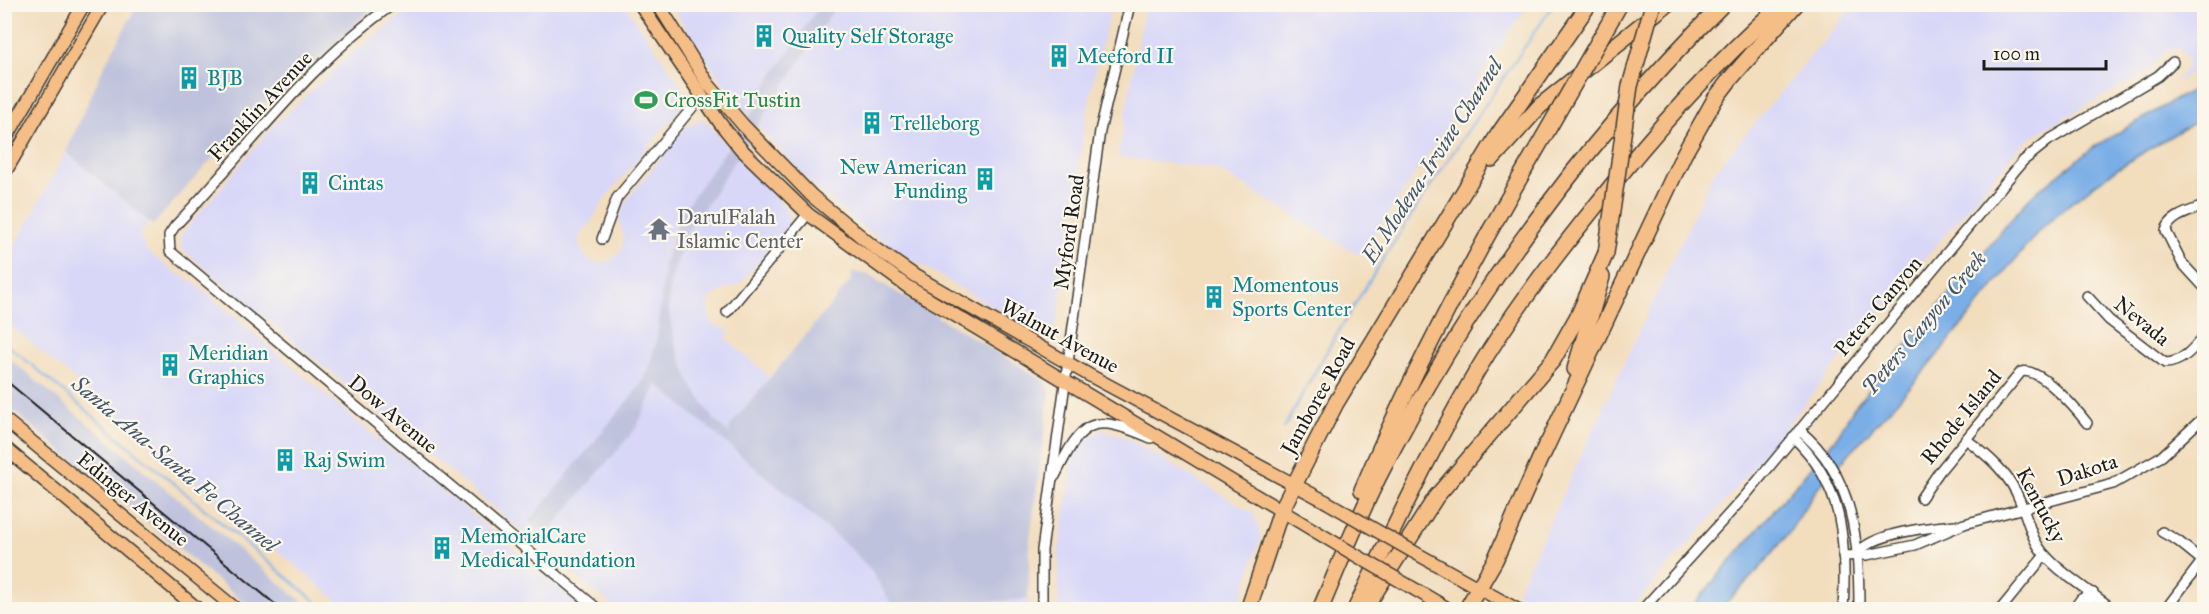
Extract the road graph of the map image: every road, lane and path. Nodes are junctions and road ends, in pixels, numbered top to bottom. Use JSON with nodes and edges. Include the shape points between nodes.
{"nodes":[{"id":1,"x":84,"y":4,"type":"edge"},
{"id":2,"x":103,"y":4,"type":"edge"},
{"id":3,"x":393,"y":4,"type":"edge"},
{"id":4,"x":640,"y":4,"type":"edge"},
{"id":5,"x":658,"y":4,"type":"edge"},
{"id":6,"x":1130,"y":4,"type":"edge"},
{"id":7,"x":1589,"y":4,"type":"edge"},
{"id":8,"x":1620,"y":4,"type":"edge"},
{"id":9,"x":1653,"y":4,"type":"edge"},
{"id":10,"x":1667,"y":4,"type":"edge"},
{"id":11,"x":1723,"y":4,"type":"edge"},
{"id":12,"x":1782,"y":4,"type":"edge"},
{"id":13,"x":1796,"y":4,"type":"edge"},
{"id":14,"x":2173,"y":62,"type":"dead end"},
{"id":15,"x":701,"y":97,"type":"junction"},
{"id":16,"x":4,"y":142,"type":"edge"},
{"id":17,"x":4,"y":174,"type":"edge"},
{"id":18,"x":1461,"y":196,"type":"junction"},
{"id":19,"x":2205,"y":206,"type":"edge"},
{"id":20,"x":808,"y":213,"type":"junction"},
{"id":21,"x":602,"y":240,"type":"dead end"},
{"id":22,"x":168,"y":243,"type":"joint"},
{"id":23,"x":1606,"y":253,"type":"junction"},
{"id":24,"x":2205,"y":287,"type":"edge"},
{"id":25,"x":2087,"y":296,"type":"dead end"},
{"id":26,"x":727,"y":312,"type":"dead end"},
{"id":27,"x":2205,"y":336,"type":"edge"},
{"id":28,"x":1068,"y":363,"type":"junction"},
{"id":29,"x":1065,"y":379,"type":"junction"},
{"id":30,"x":2205,"y":417,"type":"edge"},
{"id":31,"x":4,"y":419,"type":"edge"},
{"id":32,"x":2087,"y":423,"type":"dead end"},
{"id":33,"x":1796,"y":433,"type":"junction"},
{"id":34,"x":1966,"y":439,"type":"junction"},
{"id":35,"x":4,"y":447,"type":"edge"},
{"id":36,"x":1188,"y":453,"type":"junction"},
{"id":37,"x":1543,"y":454,"type":"junction"},
{"id":38,"x":1052,"y":484,"type":"junction"},
{"id":39,"x":1293,"y":484,"type":"junction"},
{"id":40,"x":1921,"y":498,"type":"dead end"},
{"id":41,"x":2023,"y":509,"type":"junction"},
{"id":42,"x":1281,"y":511,"type":"junction"},
{"id":43,"x":1964,"y":524,"type":"junction"},
{"id":44,"x":1913,"y":530,"type":"junction"},
{"id":45,"x":2162,"y":532,"type":"dead end"},
{"id":46,"x":1919,"y":543,"type":"junction"},
{"id":47,"x":1857,"y":554,"type":"junction"},
{"id":48,"x":2045,"y":555,"type":"junction"},
{"id":49,"x":1843,"y":556,"type":"junction"},
{"id":50,"x":2204,"y":561,"type":"edge"},
{"id":51,"x":1478,"y":589,"type":"junction"},
{"id":52,"x":2093,"y":593,"type":"junction"},
{"id":53,"x":199,"y":609,"type":"edge"},
{"id":54,"x":237,"y":609,"type":"edge"},
{"id":55,"x":600,"y":609,"type":"edge"},
{"id":56,"x":1042,"y":609,"type":"edge"},
{"id":57,"x":1248,"y":609,"type":"edge"},
{"id":58,"x":1320,"y":609,"type":"edge"},
{"id":59,"x":1355,"y":609,"type":"edge"},
{"id":60,"x":1364,"y":609,"type":"edge"},
{"id":61,"x":1450,"y":609,"type":"edge"},
{"id":62,"x":1466,"y":609,"type":"edge"},
{"id":63,"x":1518,"y":609,"type":"edge"},
{"id":64,"x":1642,"y":609,"type":"edge"},
{"id":65,"x":1843,"y":609,"type":"edge"},
{"id":66,"x":1859,"y":609,"type":"edge"},
{"id":67,"x":2000,"y":609,"type":"edge"},
{"id":68,"x":2073,"y":609,"type":"edge"},
{"id":69,"x":2087,"y":609,"type":"edge"},
{"id":70,"x":2114,"y":609,"type":"edge"},
{"id":71,"x":2164,"y":609,"type":"edge"}],
"edges":[{"from":1,"to":16,"type":"main road"},
{"from":2,"to":17,"type":"main road"},
{"from":3,"to":22,"type":"street","name":"Franklin Avenue","via":[[279,107],[175,226]]},
{"from":4,"to":15,"type":"main road","name":"Walnut Avenue"},
{"from":5,"to":28,"type":"main road","name":"Walnut Avenue","via":[[708,84],[812,196],[915,276]]},
{"from":6,"to":28,"type":"street","name":"Myford Road","via":[[1100,131]]},
{"from":7,"to":18,"type":"highway","name":"Jamboree Road","via":[[1498,135]]},
{"from":8,"to":58,"type":"highway","bridge":true,"via":[[1494,221],[1413,374],[1354,510]]},
{"from":9,"to":23,"type":"highway","bridge":true,"via":[[1630,86]]},
{"from":10,"to":18,"type":"highway","via":[[1540,106]]},
{"from":11,"to":58,"type":"highway","via":[[1632,100],[1522,240],[1441,364],[1379,477]]},
{"from":12,"to":59,"type":"highway","via":[[1665,120],[1554,258],[1478,369],[1393,528]]},
{"from":13,"to":37,"type":"highway","via":[[1715,99],[1689,145]]},
{"from":14,"to":33,"type":"street","name":"Peters Canyon","via":[[2158,76],[2049,140],[2023,161]]},
{"from":15,"to":20,"type":"main road","name":"Walnut Avenue","via":[[741,148]]},
{"from":15,"to":21,"type":"street","via":[[617,198]]},
{"from":18,"to":39,"type":"highway","name":"Jamboree Road","via":[[1336,403]]},
{"from":19,"to":24,"type":"street","via":[[2175,218],[2166,231],[2182,263]]},
{"from":20,"to":26,"type":"street"},
{"from":20,"to":29,"type":"main road","name":"Walnut Avenue","via":[[908,287]]},
{"from":22,"to":55,"type":"street","name":"Dow Avenue","via":[[177,259]]},
{"from":23,"to":37,"type":"highway","via":[[1598,298]]},
{"from":23,"to":60,"type":"highway","via":[[1580,314],[1553,360],[1436,497]]},
{"from":25,"to":27,"type":"street","name":"Nevada","via":[[2109,320],[2165,363],[2181,359]]},
{"from":28,"to":29,"type":"street","name":"Myford Road"},
{"from":28,"to":39,"type":"main road","name":"Walnut Avenue"},
{"from":29,"to":36,"type":"main road","name":"Walnut Avenue"},
{"from":29,"to":38,"type":"street","name":"Myford Road"},
{"from":30,"to":41,"type":"street","name":"Dakota","via":[[2139,471],[2113,484]]},
{"from":31,"to":54,"type":"main road","name":"Edinger Avenue"},
{"from":32,"to":34,"type":"street","name":"Rhode Island","via":[[2038,376],[2025,371]]},
{"from":33,"to":47,"type":"street","via":[[1815,443],[1840,480],[1852,517]]},
{"from":33,"to":49,"type":"street","via":[[1832,490]]},
{"from":33,"to":64,"type":"street","name":"Peters Canyon","via":[[1745,496]]},
{"from":34,"to":40,"type":"street","name":"Rhode Island"},
{"from":34,"to":41,"type":"street","name":"Kentucky","via":[[2002,471]]},
{"from":35,"to":53,"type":"main road","name":"Edinger Avenue"},
{"from":36,"to":38,"type":"street","via":[[1134,431],[1097,423],[1077,436]]},
{"from":36,"to":42,"type":"main road","name":"Walnut Avenue"},
{"from":37,"to":51,"type":"highway"},
{"from":38,"to":56,"type":"street","name":"Myford Road","via":[[1042,550]]},
{"from":39,"to":42,"type":"highway","name":"Jamboree Road"},
{"from":39,"to":51,"type":"main road","name":"Walnut Avenue","bridge":true},
{"from":41,"to":43,"type":"street","name":"Dakota"},
{"from":41,"to":48,"type":"street","name":"Kentucky"},
{"from":42,"to":57,"type":"highway","name":"Jamboree Road"},
{"from":42,"to":61,"type":"main road","name":"Walnut Avenue","bridge":true},
{"from":43,"to":44,"type":"street","name":"Dakota"},
{"from":43,"to":46,"type":"street","name":"Dakota"},
{"from":44,"to":46,"type":"street"},
{"from":44,"to":47,"type":"street","name":"Dakota","via":[[1864,544]]},
{"from":45,"to":50,"type":"street"},
{"from":46,"to":47,"type":"street","name":"Dakota"},
{"from":47,"to":49,"type":"street","name":"Dakota"},
{"from":47,"to":66,"type":"street"},
{"from":48,"to":52,"type":"street","name":"Kentucky"},
{"from":48,"to":67,"type":"street"},
{"from":49,"to":65,"type":"street"},
{"from":50,"to":71,"type":"street"},
{"from":51,"to":62,"type":"highway"},
{"from":51,"to":63,"type":"main road","name":"Walnut Avenue"},
{"from":52,"to":68,"type":"street"},
{"from":52,"to":69,"type":"street"},
{"from":52,"to":70,"type":"street","name":"Kentucky"}]}
